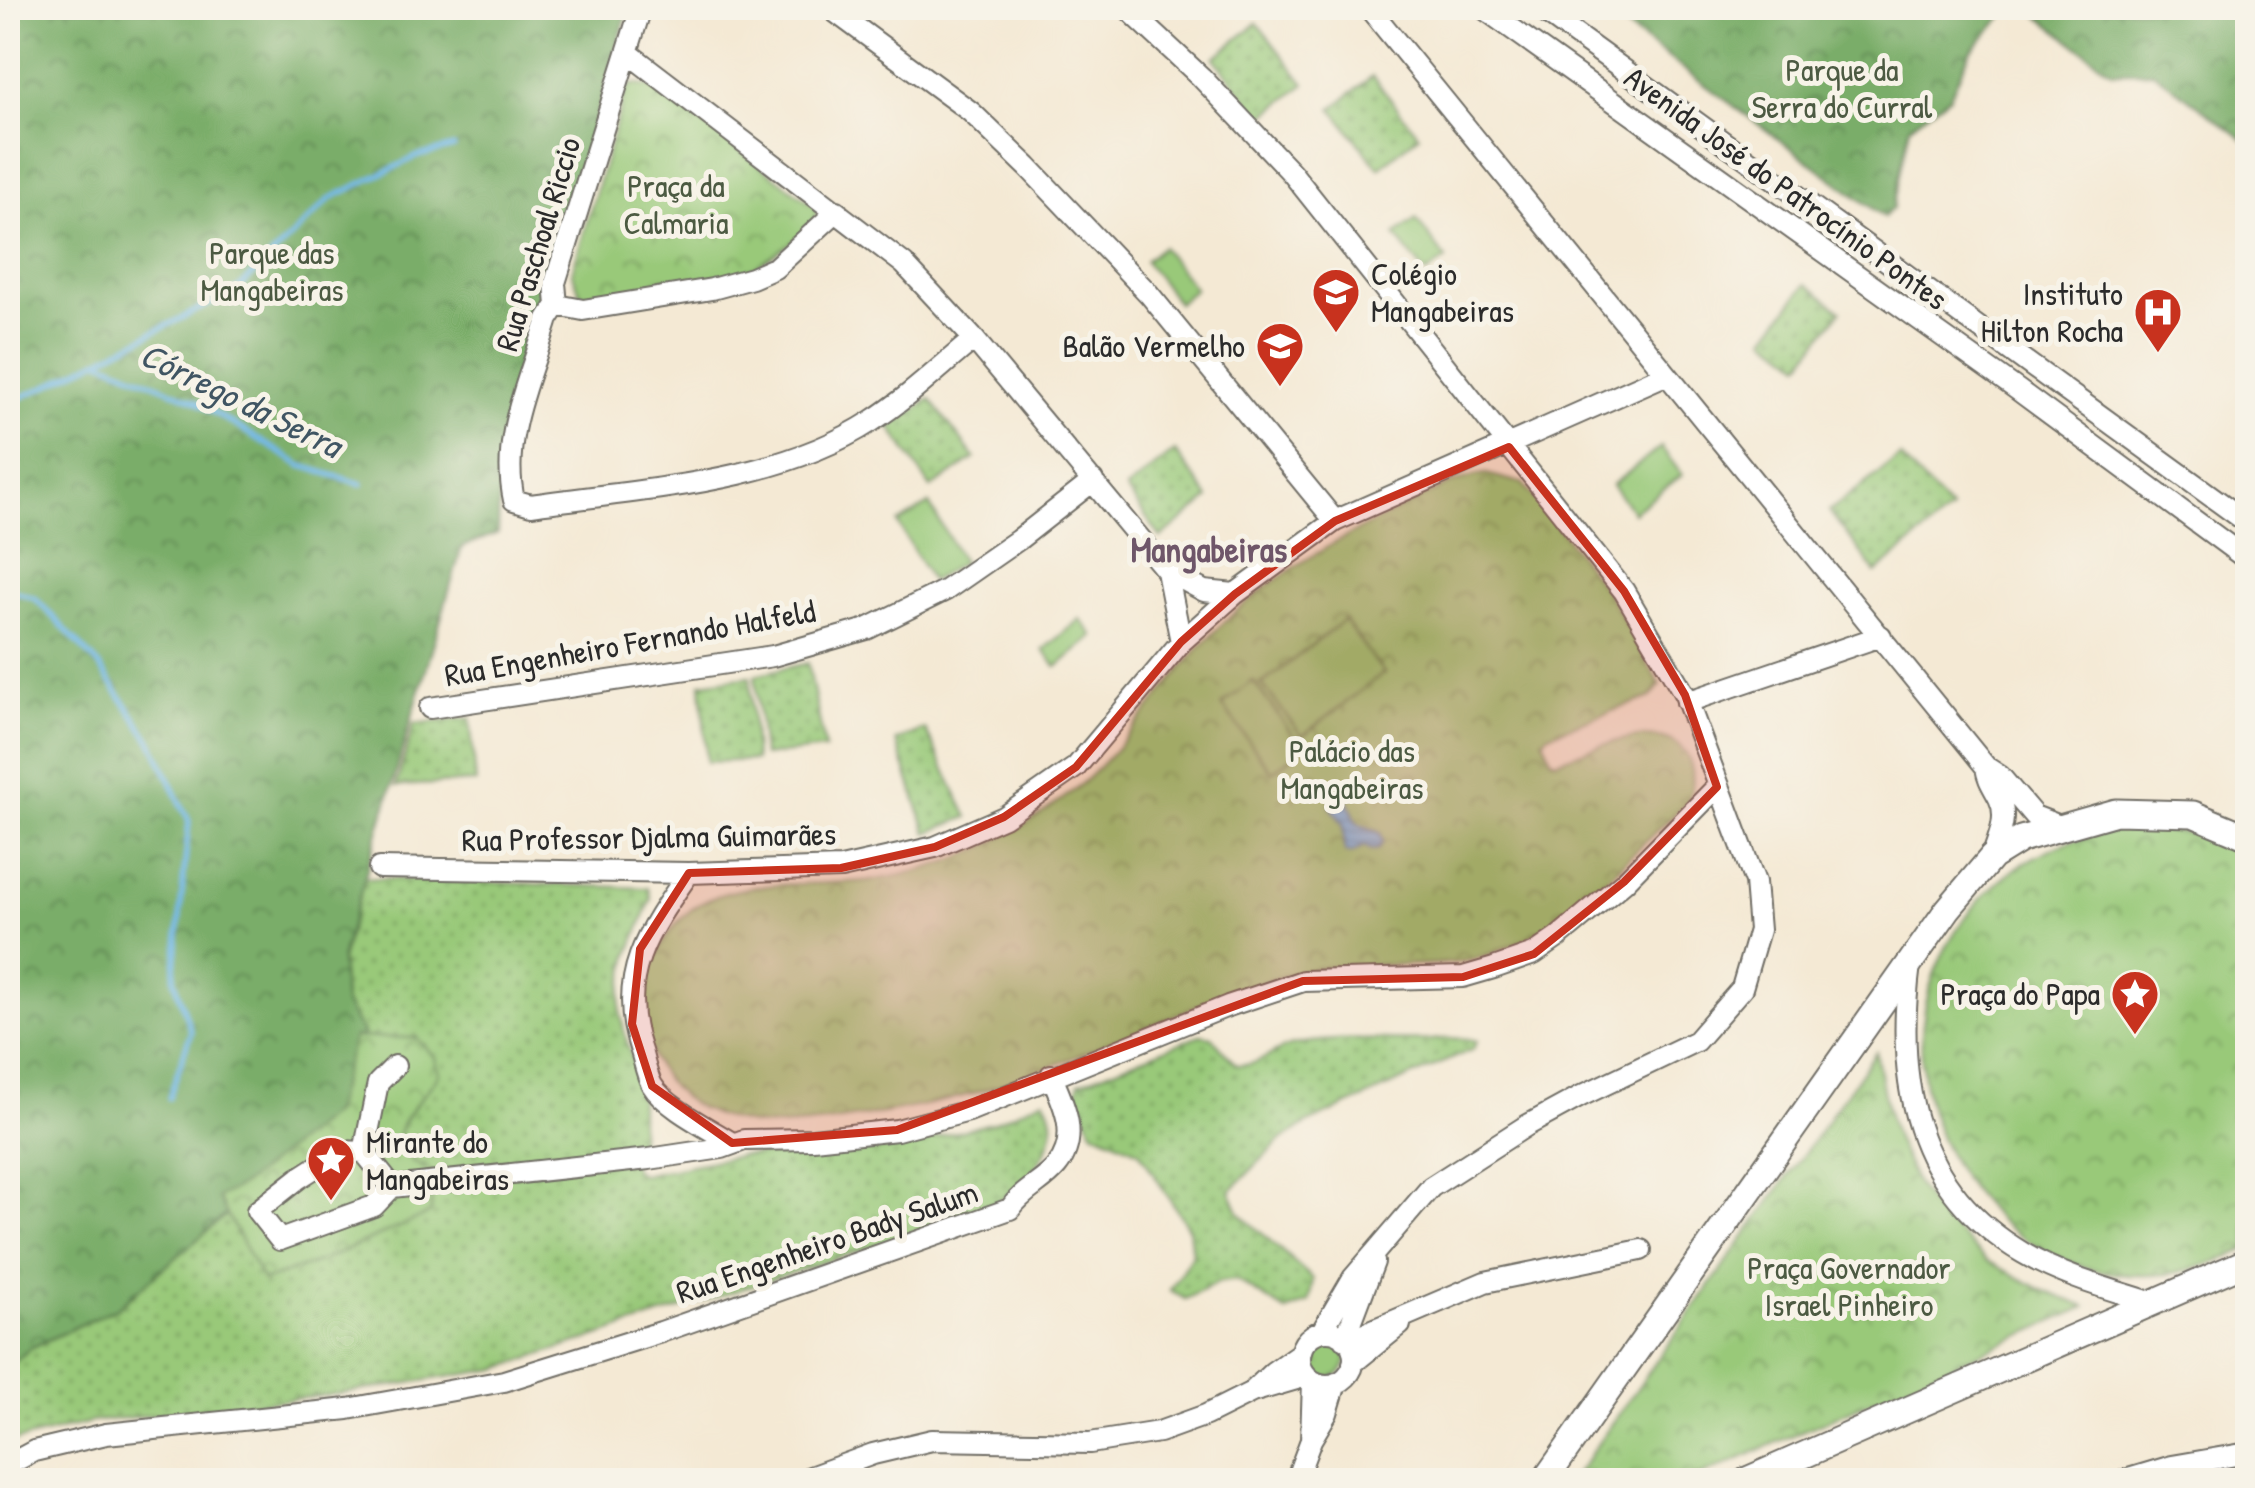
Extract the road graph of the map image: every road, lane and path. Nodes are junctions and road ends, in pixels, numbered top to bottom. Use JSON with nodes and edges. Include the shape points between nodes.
{"nodes":[{"id":1,"x":642,"y":8,"type":"edge"},
{"id":2,"x":830,"y":8,"type":"edge"},
{"id":3,"x":1127,"y":8,"type":"edge"},
{"id":4,"x":1369,"y":8,"type":"edge"},
{"id":5,"x":1483,"y":8,"type":"edge"},
{"id":6,"x":1540,"y":8,"type":"edge"},
{"id":7,"x":628,"y":52,"type":"junction"},
{"id":8,"x":837,"y":211,"type":"junction"},
{"id":9,"x":557,"y":305,"type":"junction"},
{"id":10,"x":974,"y":339,"type":"junction"},
{"id":11,"x":1665,"y":375,"type":"junction"},
{"id":12,"x":1509,"y":446,"type":"junction"},
{"id":13,"x":1093,"y":481,"type":"junction"},
{"id":14,"x":1335,"y":521,"type":"junction"},
{"id":15,"x":2248,"y":523,"type":"edge"},
{"id":16,"x":2248,"y":560,"type":"edge"},
{"id":17,"x":1167,"y":571,"type":"junction"},
{"id":18,"x":1234,"y":594,"type":"junction"},
{"id":19,"x":1881,"y":636,"type":"junction"},
{"id":20,"x":1181,"y":642,"type":"junction"},
{"id":21,"x":1687,"y":702,"type":"junction"},
{"id":22,"x":430,"y":708,"type":"dead end"},
{"id":23,"x":1986,"y":767,"type":"junction"},
{"id":24,"x":1717,"y":787,"type":"junction"},
{"id":25,"x":2060,"y":826,"type":"junction"},
{"id":26,"x":2248,"y":837,"type":"edge"},
{"id":27,"x":1992,"y":858,"type":"junction"},
{"id":28,"x":378,"y":868,"type":"dead end"},
{"id":29,"x":689,"y":872,"type":"junction"},
{"id":30,"x":1910,"y":962,"type":"junction"},
{"id":31,"x":395,"y":1066,"type":"dead end"},
{"id":32,"x":1051,"y":1075,"type":"junction"},
{"id":33,"x":732,"y":1142,"type":"junction"},
{"id":34,"x":364,"y":1152,"type":"junction"},
{"id":35,"x":392,"y":1187,"type":"junction"},
{"id":36,"x":1381,"y":1244,"type":"junction"},
{"id":37,"x":1641,"y":1250,"type":"dead end"},
{"id":38,"x":2248,"y":1262,"type":"edge"},
{"id":39,"x":2153,"y":1303,"type":"junction"},
{"id":40,"x":1421,"y":1308,"type":"junction"},
{"id":41,"x":1322,"y":1331,"type":"junction"},
{"id":42,"x":1346,"y":1340,"type":"junction"},
{"id":43,"x":1300,"y":1353,"type":"junction"},
{"id":44,"x":1353,"y":1363,"type":"junction"},
{"id":45,"x":1310,"y":1378,"type":"junction"},
{"id":46,"x":1336,"y":1383,"type":"junction"},
{"id":47,"x":1252,"y":1392,"type":"junction"},
{"id":48,"x":1310,"y":1440,"type":"junction"},
{"id":49,"x":2248,"y":1453,"type":"edge"},
{"id":50,"x":8,"y":1465,"type":"edge"},
{"id":51,"x":1782,"y":1465,"type":"junction"},
{"id":52,"x":802,"y":1480,"type":"edge"},
{"id":53,"x":1296,"y":1480,"type":"edge"},
{"id":54,"x":1545,"y":1480,"type":"edge"},
{"id":55,"x":1747,"y":1480,"type":"edge"},
{"id":56,"x":1806,"y":1480,"type":"edge"},
{"id":57,"x":2125,"y":1480,"type":"edge"}],
"edges":[{"from":1,"to":7,"type":"street","name":"Rua Paschoal Riccio"},
{"from":2,"to":14,"type":"street","via":[[971,112],[1028,167],[1149,294]]},
{"from":3,"to":12,"type":"street","via":[[1292,173]]},
{"from":4,"to":11,"type":"street"},
{"from":5,"to":16,"type":"street","name":"Avenida José do Patrocínio Pontes"},
{"from":6,"to":15,"type":"street","name":"Avenida José do Patrocínio Pontes"},
{"from":7,"to":8,"type":"street"},
{"from":7,"to":9,"type":"street","name":"Rua Paschoal Riccio","via":[[555,282]]},
{"from":8,"to":9,"type":"street","via":[[775,268],[752,278],[584,310]]},
{"from":8,"to":10,"type":"street","via":[[904,264]]},
{"from":9,"to":10,"type":"street","name":"Rua Paschoal Riccio","via":[[510,442],[514,500],[531,506],[784,462],[873,421]]},
{"from":10,"to":13,"type":"street"},
{"from":11,"to":12,"type":"street","name":"Rua Professor Djalma Guimarães"},
{"from":11,"to":19,"type":"street"},
{"from":12,"to":14,"type":"street","name":"Rua Professor Djalma Guimarães"},
{"from":12,"to":21,"type":"street","via":[[1624,591]]},
{"from":13,"to":17,"type":"street"},
{"from":13,"to":22,"type":"street","name":"Rua Engenheiro Fernando Halfeld","via":[[946,590],[867,629],[773,656]]},
{"from":14,"to":18,"type":"street","name":"Rua Professor Djalma Guimarães"},
{"from":17,"to":18,"type":"street","via":[[1204,591]]},
{"from":17,"to":20,"type":"street"},
{"from":18,"to":20,"type":"street","name":"Rua Professor Djalma Guimarães"},
{"from":19,"to":21,"type":"street"},
{"from":19,"to":23,"type":"street"},
{"from":20,"to":29,"type":"street","name":"Rua Professor Djalma Guimarães","via":[[1076,768],[1004,817],[934,846],[841,868]]},
{"from":21,"to":24,"type":"street"},
{"from":23,"to":25,"type":"street","via":[[2034,816]]},
{"from":23,"to":27,"type":"street","via":[[2004,816]]},
{"from":24,"to":32,"type":"street","via":[[1624,882],[1534,954],[1464,977],[1303,981]]},
{"from":24,"to":36,"type":"street","via":[[1755,882],[1760,930],[1742,988],[1696,1041],[1581,1096],[1462,1165],[1432,1187]]},
{"from":25,"to":26,"type":"street","via":[[2146,811],[2193,814]]},
{"from":25,"to":27,"type":"street"},
{"from":27,"to":30,"type":"street"},
{"from":28,"to":29,"type":"street","name":"Rua Professor Djalma Guimarães"},
{"from":29,"to":33,"type":"street","via":[[640,950],[630,993],[632,1024],[652,1086]]},
{"from":30,"to":39,"type":"street","via":[[1903,1042],[1924,1144],[1940,1174],[1962,1203],[2024,1254]]},
{"from":30,"to":54,"type":"street"},
{"from":31,"to":34,"type":"street","via":[[378,1083]]},
{"from":32,"to":33,"type":"street","via":[[969,1111],[897,1130]]},
{"from":32,"to":50,"type":"street","name":"Rua Engenheiro Bady Salum","via":[[1067,1111],[1065,1150],[1010,1209],[504,1381],[348,1409],[106,1434],[34,1451]]},
{"from":33,"to":35,"type":"street","via":[[632,1162]]},
{"from":34,"to":35,"type":"street"},
{"from":34,"to":35,"type":"street","via":[[341,1151],[257,1210],[280,1240],[374,1206]]},
{"from":36,"to":41,"type":"street"},
{"from":36,"to":42,"type":"street"},
{"from":37,"to":40,"type":"street","via":[[1485,1282]]},
{"from":38,"to":39,"type":"street"},
{"from":39,"to":51,"type":"street"},
{"from":40,"to":42,"type":"street"},
{"from":40,"to":44,"type":"street"},
{"from":41,"to":42,"type":"street"},
{"from":41,"to":43,"type":"street"},
{"from":42,"to":44,"type":"street"},
{"from":43,"to":45,"type":"street"},
{"from":43,"to":47,"type":"street"},
{"from":44,"to":46,"type":"street"},
{"from":45,"to":46,"type":"street"},
{"from":45,"to":47,"type":"street"},
{"from":45,"to":48,"type":"street"},
{"from":46,"to":48,"type":"street"},
{"from":47,"to":52,"type":"street","via":[[1159,1432],[1090,1443],[932,1440]]},
{"from":48,"to":53,"type":"street"},
{"from":49,"to":57,"type":"street"},
{"from":51,"to":55,"type":"street"},
{"from":51,"to":56,"type":"street"}]}
